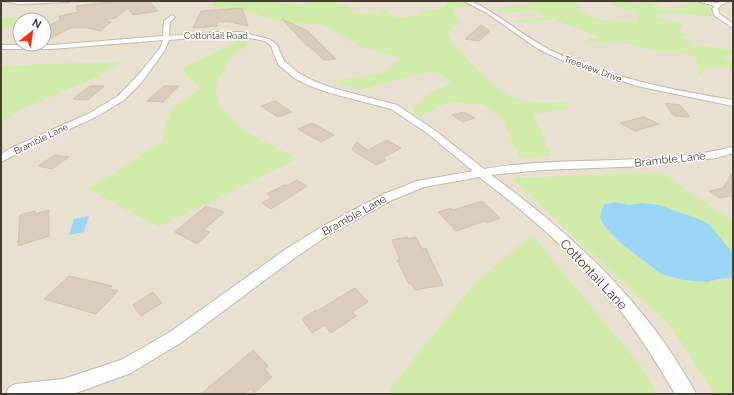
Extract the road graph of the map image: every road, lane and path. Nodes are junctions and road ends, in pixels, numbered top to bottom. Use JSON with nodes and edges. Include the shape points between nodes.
{"nodes":[{"id":1,"x":4,"y":1,"type":"edge"},
{"id":2,"x":69,"y":1,"type":"edge"},
{"id":3,"x":466,"y":1,"type":"edge"},
{"id":4,"x":699,"y":1,"type":"edge"},
{"id":5,"x":727,"y":1,"type":"edge"},
{"id":6,"x":718,"y":5,"type":"junction"},
{"id":7,"x":172,"y":17,"type":"dead end"},
{"id":8,"x":733,"y":26,"type":"edge"},
{"id":9,"x":166,"y":37,"type":"junction"},
{"id":10,"x":1,"y":47,"type":"edge"},
{"id":11,"x":733,"y":103,"type":"edge"},
{"id":12,"x":733,"y":150,"type":"edge"},
{"id":13,"x":1,"y":159,"type":"edge"},
{"id":14,"x":480,"y":172,"type":"junction"},
{"id":15,"x":16,"y":394,"type":"edge"},
{"id":16,"x":686,"y":394,"type":"edge"}],
"edges":[{"from":1,"to":2,"type":"street"},
{"from":3,"to":11,"type":"street","name":"Treeview Drive","via":[[487,10],[535,45],[563,59],[592,70],[658,88]]},
{"from":4,"to":6,"type":"street"},
{"from":5,"to":6,"type":"street"},
{"from":6,"to":8,"type":"street","via":[[715,9],[717,14]]},
{"from":7,"to":9,"type":"street","name":"Bramble Lane","via":[[167,21]]},
{"from":9,"to":10,"type":"street","name":"Cottontail Road","via":[[59,47]]},
{"from":9,"to":13,"type":"street","name":"Bramble Lane","via":[[163,49],[121,98]]},
{"from":9,"to":14,"type":"street","name":"Cottontail Road","via":[[240,34],[268,40],[274,45],[281,62],[297,76],[333,91],[394,107],[430,131]]},
{"from":12,"to":14,"type":"street","name":"Bramble Lane","via":[[647,163]]},
{"from":14,"to":15,"type":"street","name":"Bramble Lane","via":[[421,184],[357,212],[291,253],[176,337],[125,367],[64,388]]},
{"from":14,"to":16,"type":"street","name":"Cottontail Lane","via":[[511,195],[572,248],[616,294],[657,347]]}]}
